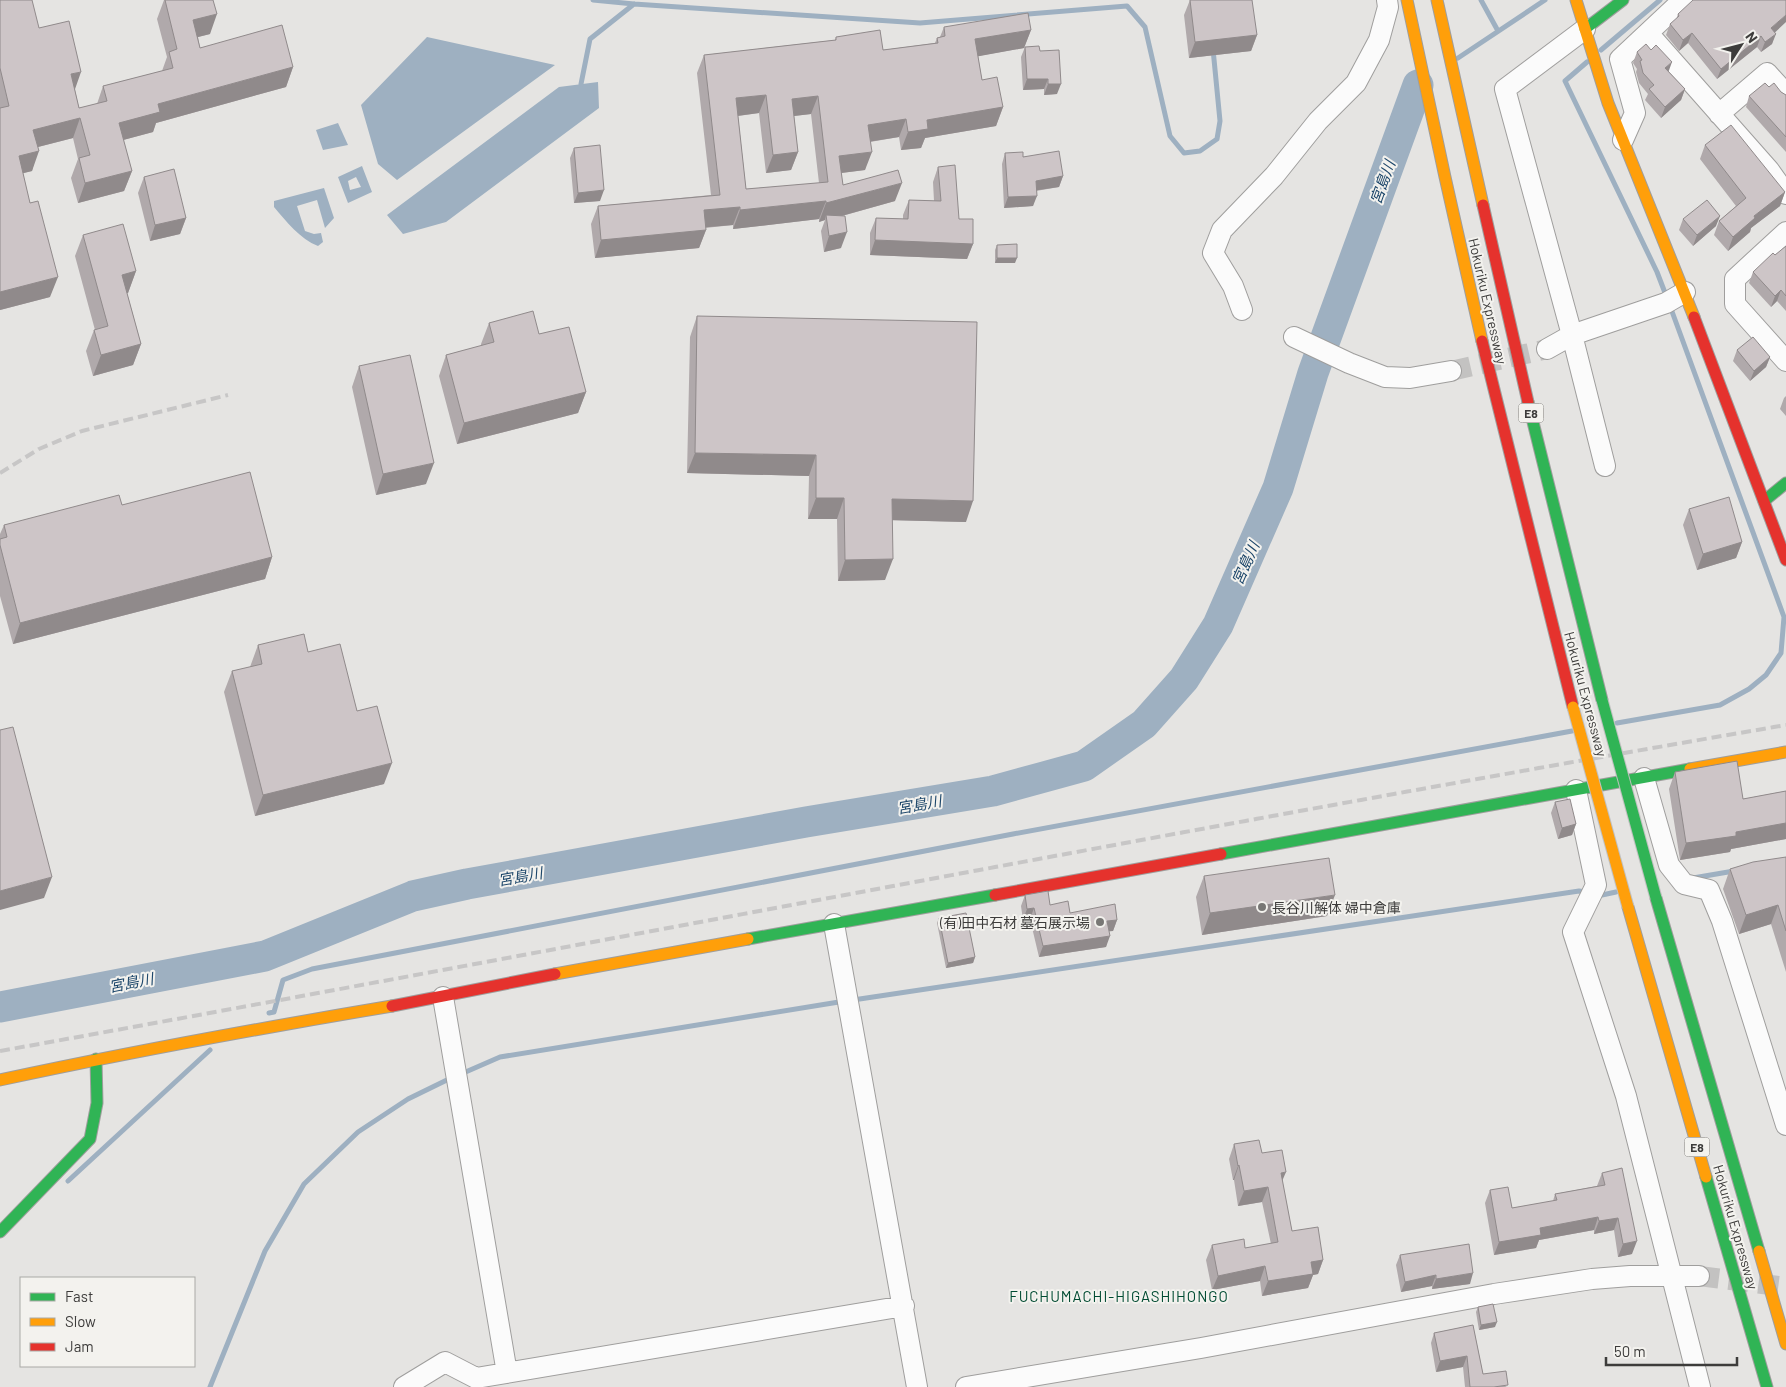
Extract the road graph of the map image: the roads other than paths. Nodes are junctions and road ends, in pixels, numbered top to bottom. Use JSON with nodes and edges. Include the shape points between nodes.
{"nodes":[{"id":1,"x":1387,"y":0,"type":"edge"},
{"id":2,"x":1407,"y":0,"type":"edge"},
{"id":3,"x":1437,"y":0,"type":"edge"},
{"id":4,"x":1576,"y":0,"type":"edge"},
{"id":5,"x":1622,"y":0,"type":"edge"},
{"id":6,"x":1683,"y":0,"type":"edge"},
{"id":7,"x":1585,"y":29,"type":"junction"},
{"id":8,"x":1648,"y":32,"type":"junction"},
{"id":9,"x":1786,"y":94,"type":"edge"},
{"id":10,"x":1720,"y":114,"type":"junction"},
{"id":11,"x":1623,"y":140,"type":"junction"},
{"id":12,"x":1786,"y":194,"type":"edge"},
{"id":13,"x":1786,"y":232,"type":"edge"},
{"id":14,"x":1685,"y":292,"type":"junction"},
{"id":15,"x":1242,"y":310,"type":"dead end"},
{"id":16,"x":1572,"y":335,"type":"junction"},
{"id":17,"x":1294,"y":337,"type":"dead end"},
{"id":18,"x":1546,"y":349,"type":"tunnel mouth"},
{"id":19,"x":1786,"y":361,"type":"edge"},
{"id":20,"x":1451,"y":371,"type":"tunnel mouth"},
{"id":21,"x":1605,"y":466,"type":"dead end"},
{"id":22,"x":1786,"y":483,"type":"edge"},
{"id":23,"x":1764,"y":501,"type":"junction"},
{"id":24,"x":1786,"y":560,"type":"edge"},
{"id":25,"x":1786,"y":752,"type":"edge"},
{"id":26,"x":1644,"y":778,"type":"junction"},
{"id":27,"x":1576,"y":790,"type":"junction"},
{"id":28,"x":834,"y":924,"type":"junction"},
{"id":29,"x":443,"y":997,"type":"junction"},
{"id":30,"x":96,"y":1059,"type":"junction"},
{"id":31,"x":0,"y":1080,"type":"edge"},
{"id":32,"x":1786,"y":1125,"type":"edge"},
{"id":33,"x":0,"y":1232,"type":"edge"},
{"id":34,"x":1671,"y":1276,"type":"junction"},
{"id":35,"x":1699,"y":1276,"type":"tunnel mouth"},
{"id":36,"x":904,"y":1306,"type":"junction"},
{"id":37,"x":1786,"y":1344,"type":"edge"},
{"id":38,"x":507,"y":1373,"type":"junction"},
{"id":39,"x":404,"y":1387,"type":"edge"},
{"id":40,"x":917,"y":1387,"type":"edge"},
{"id":41,"x":966,"y":1387,"type":"edge"},
{"id":42,"x":1700,"y":1387,"type":"edge"},
{"id":43,"x":1767,"y":1387,"type":"edge"}],
"edges":[{"from":1,"to":15,"type":"street","via":[[1379,40],[1356,83],[1222,230],[1213,252],[1233,286]]},
{"from":2,"to":43,"type":"main road","name":"Hokuriku Expressway","number":"E8","bridge":true,"via":[[1438,151],[1526,527],[1628,907]]},
{"from":3,"to":37,"type":"main road","name":"Hokuriku Expressway","number":"E8","bridge":true,"via":[[1463,124],[1602,700]]},
{"from":4,"to":7,"type":"main road"},
{"from":5,"to":7,"type":"main road"},
{"from":6,"to":8,"type":"street"},
{"from":7,"to":11,"type":"main road"},
{"from":7,"to":16,"type":"street","via":[[1505,89]]},
{"from":8,"to":10,"type":"street"},
{"from":8,"to":11,"type":"street","via":[[1620,59],[1635,113]]},
{"from":9,"to":10,"type":"street","via":[[1767,73]]},
{"from":10,"to":12,"type":"street"},
{"from":11,"to":14,"type":"main road"},
{"from":13,"to":19,"type":"street","via":[[1735,278],[1735,304]]},
{"from":14,"to":16,"type":"street","via":[[1666,303]]},
{"from":14,"to":23,"type":"main road"},
{"from":16,"to":18,"type":"street"},
{"from":16,"to":21,"type":"street"},
{"from":17,"to":20,"type":"street","via":[[1385,377],[1410,378]]},
{"from":22,"to":23,"type":"main road"},
{"from":23,"to":24,"type":"main road"},
{"from":25,"to":26,"type":"main road"},
{"from":26,"to":27,"type":"main road"},
{"from":26,"to":32,"type":"street","via":[[1669,865],[1684,884],[1709,890],[1722,921]]},
{"from":27,"to":28,"type":"main road"},
{"from":27,"to":34,"type":"street","via":[[1596,885],[1573,932],[1626,1096]]},
{"from":28,"to":29,"type":"main road"},
{"from":28,"to":36,"type":"street"},
{"from":29,"to":30,"type":"main road"},
{"from":29,"to":38,"type":"street"},
{"from":30,"to":31,"type":"main road"},
{"from":30,"to":33,"type":"main road","via":[[97,1104],[90,1139]]},
{"from":34,"to":35,"type":"street"},
{"from":34,"to":41,"type":"street","via":[[1630,1276],[1494,1294]]},
{"from":34,"to":42,"type":"street"},
{"from":36,"to":38,"type":"street"},
{"from":36,"to":40,"type":"street"},
{"from":38,"to":39,"type":"street","via":[[476,1378],[445,1362]]}]}
